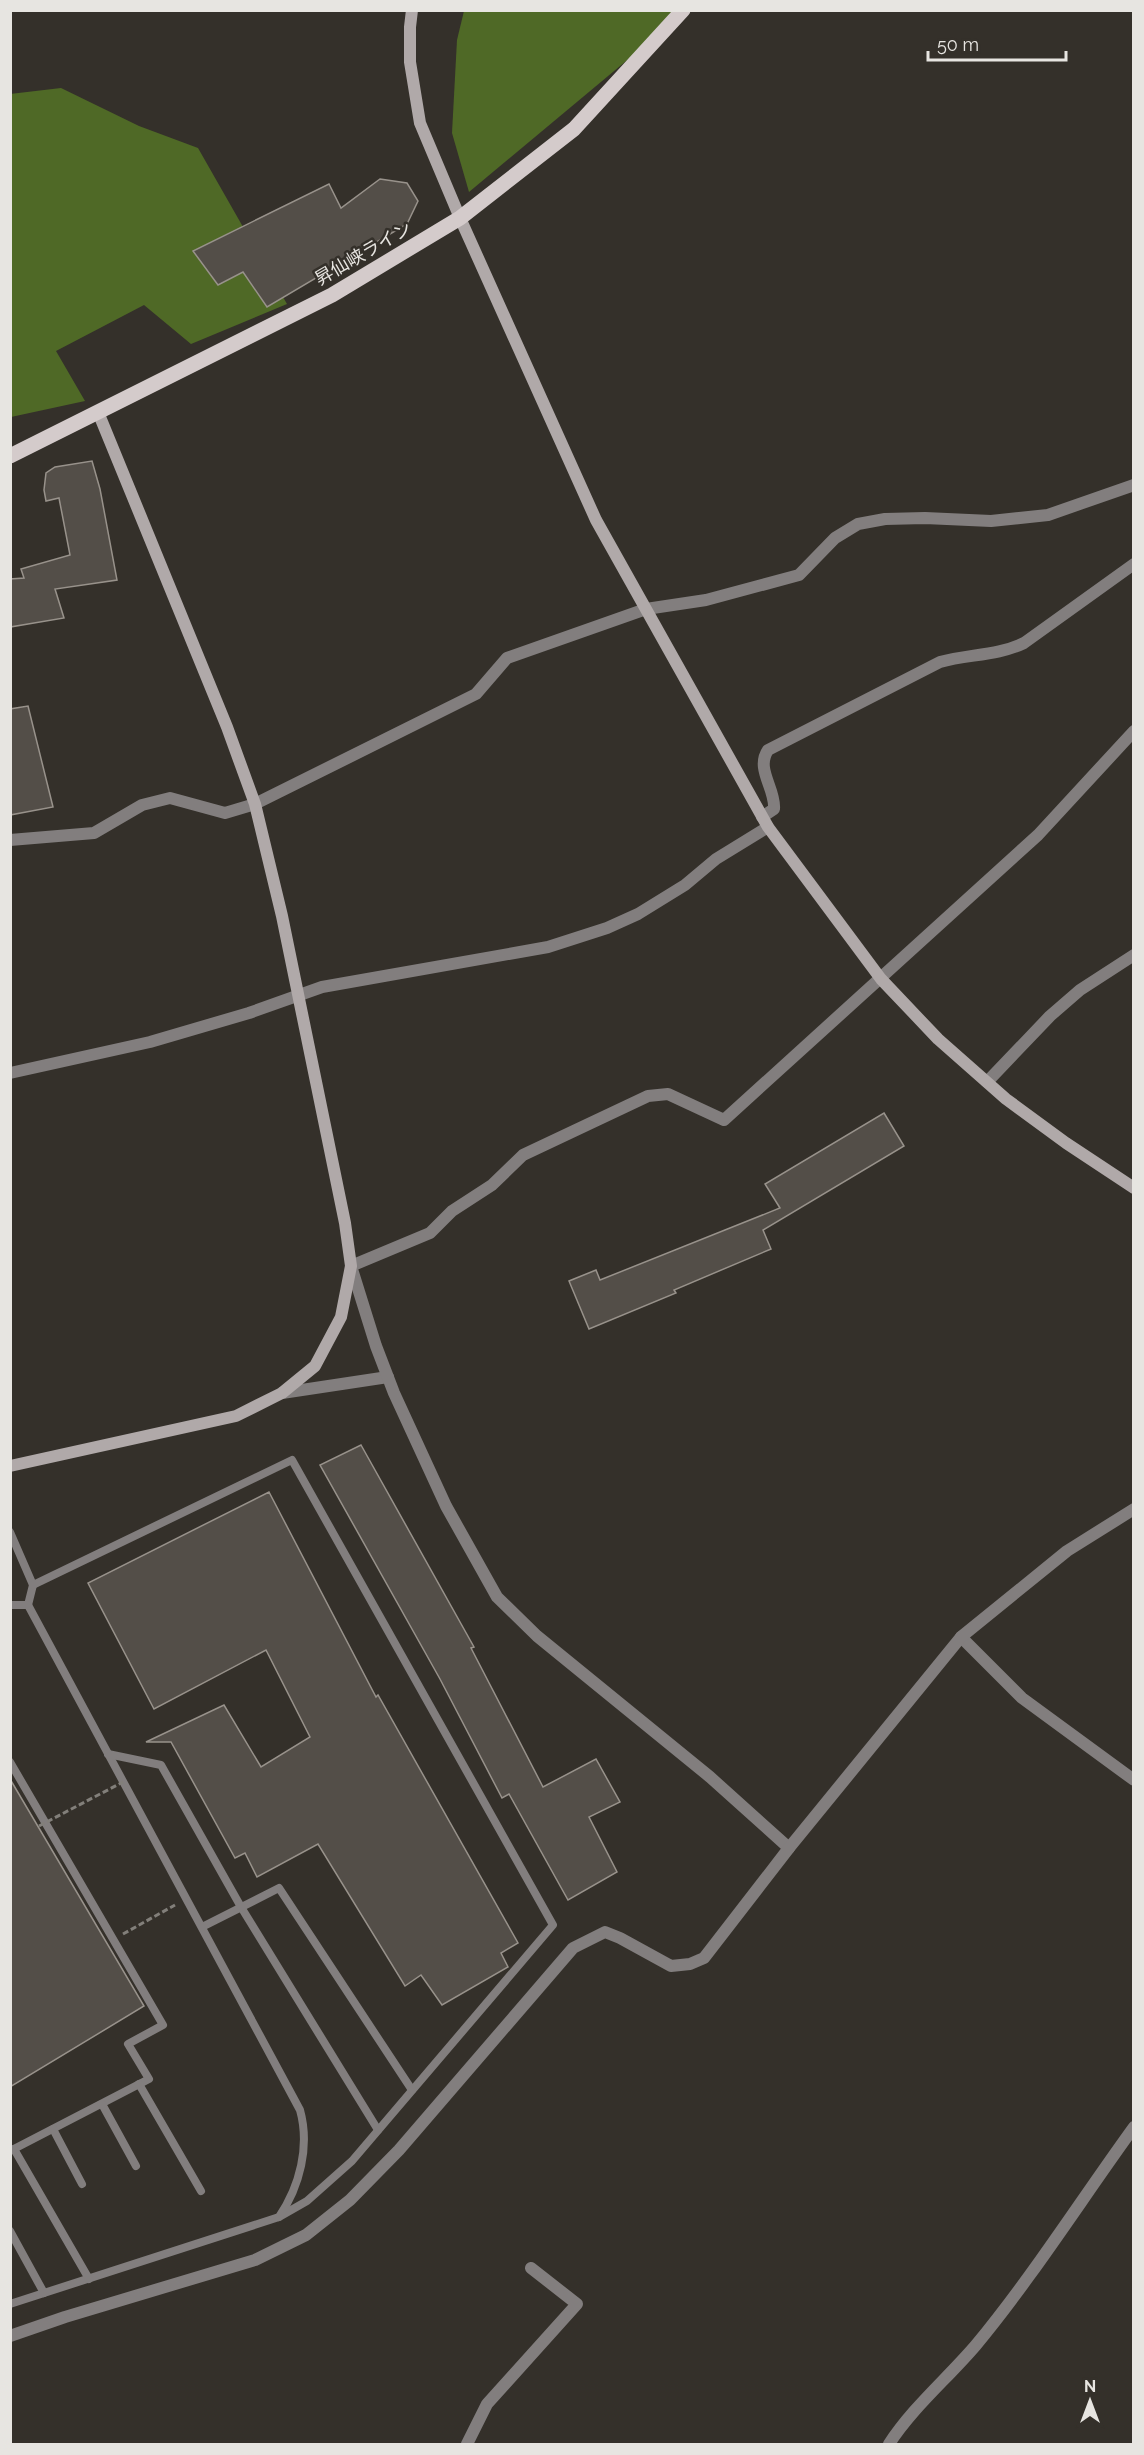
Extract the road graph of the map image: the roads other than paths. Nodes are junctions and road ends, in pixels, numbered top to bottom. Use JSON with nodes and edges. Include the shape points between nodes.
{"nodes":[{"id":1,"x":412,"y":10,"type":"edge"},
{"id":2,"x":683,"y":10,"type":"edge"},
{"id":3,"x":460,"y":218,"type":"junction"},
{"id":4,"x":98,"y":412,"type":"junction"},
{"id":5,"x":10,"y":456,"type":"edge"},
{"id":6,"x":1134,"y":485,"type":"edge"},
{"id":7,"x":1134,"y":564,"type":"edge"},
{"id":8,"x":646,"y":609,"type":"junction"},
{"id":9,"x":1134,"y":731,"type":"edge"},
{"id":10,"x":255,"y":804,"type":"junction"},
{"id":11,"x":765,"y":822,"type":"junction"},
{"id":12,"x":10,"y":840,"type":"edge"},
{"id":13,"x":1134,"y":955,"type":"edge"},
{"id":14,"x":881,"y":979,"type":"junction"},
{"id":15,"x":298,"y":995,"type":"junction"},
{"id":16,"x":10,"y":1073,"type":"edge"},
{"id":17,"x":987,"y":1082,"type":"junction"},
{"id":18,"x":1134,"y":1188,"type":"edge"},
{"id":19,"x":351,"y":1266,"type":"junction"},
{"id":20,"x":388,"y":1377,"type":"junction"},
{"id":21,"x":282,"y":1394,"type":"junction"},
{"id":22,"x":10,"y":1466,"type":"edge"},
{"id":23,"x":1134,"y":1509,"type":"edge"},
{"id":24,"x":10,"y":1532,"type":"edge"},
{"id":25,"x":33,"y":1585,"type":"junction"},
{"id":26,"x":10,"y":1605,"type":"edge"},
{"id":27,"x":28,"y":1605,"type":"junction"},
{"id":28,"x":961,"y":1637,"type":"junction"},
{"id":29,"x":108,"y":1754,"type":"junction"},
{"id":30,"x":10,"y":1762,"type":"edge"},
{"id":31,"x":1134,"y":1780,"type":"edge"},
{"id":32,"x":789,"y":1848,"type":"junction"},
{"id":33,"x":241,"y":1907,"type":"junction"},
{"id":34,"x":201,"y":1927,"type":"junction"},
{"id":35,"x":139,"y":2084,"type":"junction"},
{"id":36,"x":412,"y":2090,"type":"junction"},
{"id":37,"x":102,"y":2103,"type":"junction"},
{"id":38,"x":1134,"y":2127,"type":"edge"},
{"id":39,"x":53,"y":2129,"type":"junction"},
{"id":40,"x":378,"y":2130,"type":"junction"},
{"id":41,"x":12,"y":2150,"type":"edge"},
{"id":42,"x":136,"y":2166,"type":"dead end"},
{"id":43,"x":82,"y":2184,"type":"dead end"},
{"id":44,"x":201,"y":2191,"type":"dead end"},
{"id":45,"x":279,"y":2217,"type":"junction"},
{"id":46,"x":10,"y":2231,"type":"edge"},
{"id":47,"x":531,"y":2268,"type":"dead end"},
{"id":48,"x":89,"y":2278,"type":"junction"},
{"id":49,"x":44,"y":2293,"type":"junction"},
{"id":50,"x":10,"y":2304,"type":"edge"},
{"id":51,"x":10,"y":2336,"type":"edge"},
{"id":52,"x":467,"y":2445,"type":"edge"},
{"id":53,"x":889,"y":2445,"type":"edge"}],
"edges":[{"from":1,"to":3,"type":"street","via":[[410,62],[420,123]]},
{"from":2,"to":3,"type":"main road","name":"昇仙峡ライン","via":[[574,129]]},
{"from":3,"to":4,"type":"main road","name":"昇仙峡ライン","via":[[332,295]]},
{"from":3,"to":8,"type":"street","via":[[596,520]]},
{"from":4,"to":5,"type":"main road","name":"昇仙峡ライン"},
{"from":4,"to":10,"type":"street"},
{"from":6,"to":8,"type":"street","via":[[1048,515],[991,521],[885,519],[858,524],[835,538],[799,575],[706,600]]},
{"from":7,"to":11,"type":"street","via":[[1024,643],[992,654],[940,662],[768,750],[763,767],[775,799],[774,809]]},
{"from":8,"to":10,"type":"street","via":[[507,658],[476,694]]},
{"from":8,"to":11,"type":"street"},
{"from":9,"to":14,"type":"street","via":[[1038,836]]},
{"from":10,"to":12,"type":"street","via":[[225,813],[170,798],[142,805],[94,833]]},
{"from":10,"to":15,"type":"street"},
{"from":11,"to":14,"type":"street"},
{"from":11,"to":15,"type":"street","via":[[685,885],[607,928],[548,947],[322,987]]},
{"from":13,"to":17,"type":"street","via":[[1080,990]]},
{"from":14,"to":17,"type":"street","via":[[938,1039]]},
{"from":14,"to":19,"type":"street","via":[[724,1120],[668,1094],[648,1096],[523,1155],[492,1185],[452,1211],[430,1233]]},
{"from":15,"to":16,"type":"street","via":[[150,1042]]},
{"from":15,"to":19,"type":"street"},
{"from":17,"to":18,"type":"street","via":[[1065,1143]]},
{"from":19,"to":20,"type":"street"},
{"from":19,"to":21,"type":"street","via":[[341,1317],[315,1366]]},
{"from":20,"to":21,"type":"street"},
{"from":20,"to":32,"type":"street","via":[[446,1506],[497,1597],[537,1636],[710,1777]]},
{"from":21,"to":22,"type":"street","via":[[236,1416]]},
{"from":23,"to":28,"type":"street","via":[[1066,1551]]},
{"from":24,"to":25,"type":"lane"},
{"from":25,"to":27,"type":"lane"},
{"from":25,"to":36,"type":"lane","via":[[292,1460],[553,1925]]},
{"from":26,"to":27,"type":"lane"},
{"from":27,"to":29,"type":"lane"},
{"from":28,"to":31,"type":"street","via":[[1022,1698]]},
{"from":28,"to":32,"type":"street"},
{"from":29,"to":33,"type":"lane","via":[[161,1765]]},
{"from":29,"to":34,"type":"lane"},
{"from":30,"to":35,"type":"lane","via":[[163,2025],[128,2044],[149,2079]]},
{"from":32,"to":51,"type":"street","via":[[704,1958],[671,1966],[605,1932],[573,1948],[399,2151],[350,2200],[306,2235],[255,2259]]},
{"from":33,"to":34,"type":"lane"},
{"from":33,"to":36,"type":"lane","via":[[279,1888]]},
{"from":33,"to":40,"type":"lane"},
{"from":34,"to":45,"type":"lane","via":[[304,2124],[298,2181]]},
{"from":35,"to":37,"type":"lane"},
{"from":35,"to":44,"type":"lane"},
{"from":36,"to":40,"type":"lane"},
{"from":37,"to":39,"type":"lane"},
{"from":37,"to":42,"type":"lane"},
{"from":38,"to":53,"type":"street","via":[[976,2346],[904,2421]]},
{"from":39,"to":41,"type":"lane"},
{"from":39,"to":43,"type":"lane"},
{"from":40,"to":45,"type":"lane","via":[[351,2161],[307,2200]]},
{"from":41,"to":48,"type":"lane"},
{"from":45,"to":48,"type":"lane"},
{"from":46,"to":49,"type":"lane"},
{"from":47,"to":52,"type":"street","via":[[577,2304],[487,2404]]},
{"from":48,"to":49,"type":"lane"},
{"from":49,"to":50,"type":"lane"}]}
